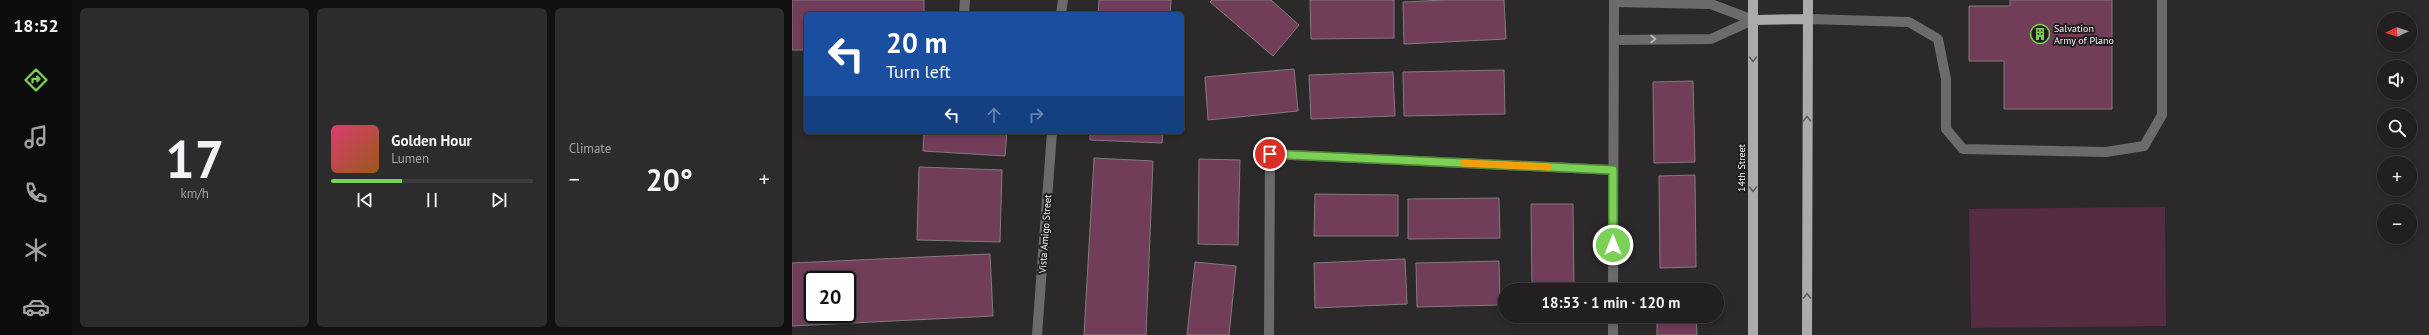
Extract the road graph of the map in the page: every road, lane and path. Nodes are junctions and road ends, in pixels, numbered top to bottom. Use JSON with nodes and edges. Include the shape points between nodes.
{"nodes":[{"id":1,"x":965,"y":0,"type":"edge"},
{"id":2,"x":1062,"y":0,"type":"edge"},
{"id":3,"x":1753,"y":0,"type":"edge"},
{"id":4,"x":1808,"y":0,"type":"edge"},
{"id":5,"x":2162,"y":0,"type":"edge"},
{"id":6,"x":1614,"y":1,"type":"edge"},
{"id":7,"x":964,"y":12,"type":"edge"},
{"id":8,"x":1061,"y":12,"type":"edge"},
{"id":9,"x":1808,"y":19,"type":"junction"},
{"id":10,"x":1753,"y":20,"type":"junction"},
{"id":11,"x":1614,"y":40,"type":"junction"},
{"id":12,"x":1052,"y":134,"type":"edge"},
{"id":13,"x":1613,"y":170,"type":"junction"},
{"id":14,"x":1613,"y":283,"type":"edge"},
{"id":15,"x":1613,"y":323,"type":"edge"},
{"id":16,"x":1037,"y":335,"type":"edge"},
{"id":17,"x":1269,"y":335,"type":"edge"},
{"id":18,"x":1612,"y":335,"type":"edge"},
{"id":19,"x":1753,"y":335,"type":"edge"},
{"id":20,"x":1807,"y":335,"type":"edge"}],
"edges":[{"from":1,"to":7,"type":"lane"},
{"from":2,"to":8,"type":"lane"},
{"from":3,"to":10,"type":"main road","name":"14th Street"},
{"from":4,"to":9,"type":"main road"},
{"from":5,"to":9,"type":"lane","via":[[2162,115],[2144,146],[2106,152],[1963,150],[1946,129],[1946,79],[1938,39],[1909,22]]},
{"from":6,"to":10,"type":"lane","via":[[1711,4]]},
{"from":6,"to":11,"type":"lane"},
{"from":9,"to":10,"type":"main road"},
{"from":20,"to":9,"type":"main road","one_way":true},
{"from":11,"to":10,"type":"lane","one_way":true,"via":[[1711,39]]},
{"from":10,"to":19,"type":"main road","name":"14th Street","one_way":true},
{"from":11,"to":13,"type":"lane"},
{"from":12,"to":16,"type":"lane","name":"Vista Amigo Street"},
{"from":13,"to":14,"type":"lane"},
{"from":13,"to":17,"type":"lane","via":[[1270,154]]},
{"from":15,"to":18,"type":"lane"}]}
